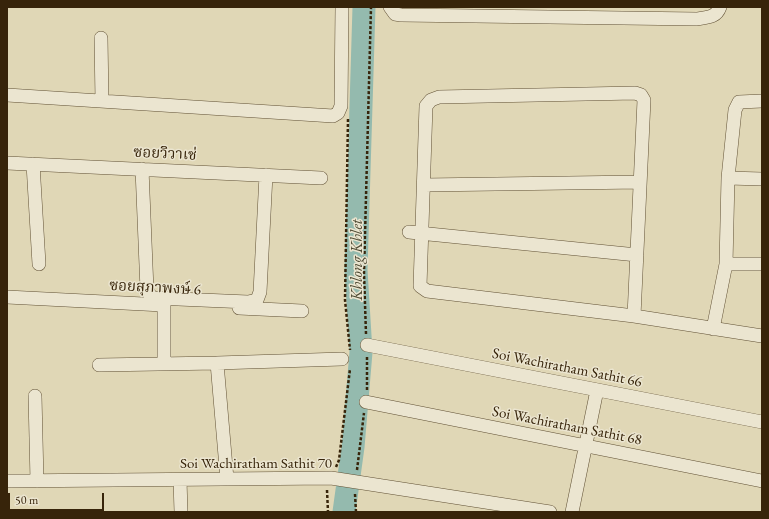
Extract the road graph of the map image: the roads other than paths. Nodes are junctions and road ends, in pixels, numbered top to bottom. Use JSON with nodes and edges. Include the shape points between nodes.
{"nodes":[{"id":1,"x":342,"y":7,"type":"edge"},
{"id":2,"x":390,"y":7,"type":"edge"},
{"id":3,"x":720,"y":7,"type":"edge"},
{"id":4,"x":101,"y":38,"type":"dead end"},
{"id":5,"x":7,"y":95,"type":"edge"},
{"id":6,"x":762,"y":101,"type":"edge"},
{"id":7,"x":102,"y":102,"type":"junction"},
{"id":8,"x":7,"y":163,"type":"edge"},
{"id":9,"x":33,"y":164,"type":"junction"},
{"id":10,"x":142,"y":169,"type":"junction"},
{"id":11,"x":266,"y":176,"type":"junction"},
{"id":12,"x":321,"y":178,"type":"dead end"},
{"id":13,"x":728,"y":178,"type":"junction"},
{"id":14,"x":762,"y":179,"type":"edge"},
{"id":15,"x":640,"y":182,"type":"junction"},
{"id":16,"x":424,"y":185,"type":"junction"},
{"id":17,"x":416,"y":232,"type":"junction"},
{"id":18,"x":637,"y":255,"type":"junction"},
{"id":19,"x":39,"y":264,"type":"dead end"},
{"id":20,"x":726,"y":264,"type":"junction"},
{"id":21,"x":762,"y":264,"type":"edge"},
{"id":22,"x":7,"y":297,"type":"edge"},
{"id":23,"x":164,"y":305,"type":"junction"},
{"id":24,"x":302,"y":311,"type":"dead end"},
{"id":25,"x":634,"y":316,"type":"junction"},
{"id":26,"x":713,"y":329,"type":"junction"},
{"id":27,"x":762,"y":336,"type":"edge"},
{"id":28,"x":367,"y":345,"type":"road end"},
{"id":29,"x":347,"y":360,"type":"road end"},
{"id":30,"x":217,"y":363,"type":"junction"},
{"id":31,"x":164,"y":364,"type":"junction"},
{"id":32,"x":99,"y":365,"type":"dead end"},
{"id":33,"x":597,"y":390,"type":"junction"},
{"id":34,"x":35,"y":396,"type":"dead end"},
{"id":35,"x":366,"y":402,"type":"road end"},
{"id":36,"x":762,"y":422,"type":"edge"},
{"id":37,"x":585,"y":446,"type":"junction"},
{"id":38,"x":227,"y":479,"type":"junction"},
{"id":39,"x":37,"y":480,"type":"junction"},
{"id":40,"x":180,"y":480,"type":"junction"},
{"id":41,"x":7,"y":481,"type":"edge"},
{"id":42,"x":762,"y":481,"type":"edge"},
{"id":43,"x":181,"y":512,"type":"edge"},
{"id":44,"x":550,"y":512,"type":"edge"},
{"id":45,"x":572,"y":512,"type":"edge"}],
"edges":[{"from":1,"to":7,"type":"street","via":[[341,106],[338,113],[333,116]]},
{"from":2,"to":3,"type":"street","via":[[395,14],[401,15],[697,18],[712,17]]},
{"from":4,"to":7,"type":"street"},
{"from":5,"to":7,"type":"street"},
{"from":6,"to":13,"type":"street","via":[[740,102],[736,105]]},
{"from":8,"to":9,"type":"street","name":"ซอยวิวาเช่"},
{"from":9,"to":10,"type":"street","name":"ซอยวิวาเช่"},
{"from":9,"to":19,"type":"street"},
{"from":10,"to":11,"type":"street","name":"ซอยวิวาเช่"},
{"from":10,"to":11,"type":"street","via":[[147,290],[151,297],[155,298],[248,302],[257,300],[260,292]]},
{"from":11,"to":12,"type":"street","name":"ซอยวิวาเช่"},
{"from":13,"to":14,"type":"street"},
{"from":13,"to":20,"type":"street"},
{"from":15,"to":16,"type":"street"},
{"from":15,"to":16,"type":"street","via":[[644,100],[641,96],[627,93],[439,97],[430,100],[426,106]]},
{"from":15,"to":18,"type":"street"},
{"from":16,"to":17,"type":"street"},
{"from":17,"to":18,"type":"street"},
{"from":17,"to":25,"type":"street","via":[[420,286],[427,291]]},
{"from":18,"to":25,"type":"street"},
{"from":20,"to":21,"type":"street"},
{"from":20,"to":26,"type":"street"},
{"from":22,"to":23,"type":"street","name":"ซอยสุภาพงษ์ 6"},
{"from":23,"to":24,"type":"street","name":"ซอยสุภาพงษ์ 6"},
{"from":23,"to":31,"type":"street"},
{"from":25,"to":26,"type":"street"},
{"from":26,"to":27,"type":"street"},
{"from":28,"to":33,"type":"street","name":"Soi Wachiratham Sathit 66"},
{"from":29,"to":30,"type":"street"},
{"from":30,"to":31,"type":"street"},
{"from":30,"to":38,"type":"street"},
{"from":31,"to":32,"type":"street"},
{"from":33,"to":36,"type":"street","name":"Soi Wachiratham Sathit 66"},
{"from":33,"to":37,"type":"street"},
{"from":34,"to":39,"type":"street"},
{"from":35,"to":37,"type":"street","name":"Soi Wachiratham Sathit 68"},
{"from":37,"to":42,"type":"street","name":"Soi Wachiratham Sathit 68"},
{"from":37,"to":45,"type":"street"},
{"from":38,"to":40,"type":"street","name":"Soi Wachiratham Sathit 70"},
{"from":38,"to":44,"type":"street","name":"Soi Wachiratham Sathit 70","via":[[331,478]]},
{"from":39,"to":40,"type":"street","name":"Soi Wachiratham Sathit 70"},
{"from":39,"to":41,"type":"street","name":"Soi Wachiratham Sathit 70"},
{"from":40,"to":43,"type":"street"}]}
